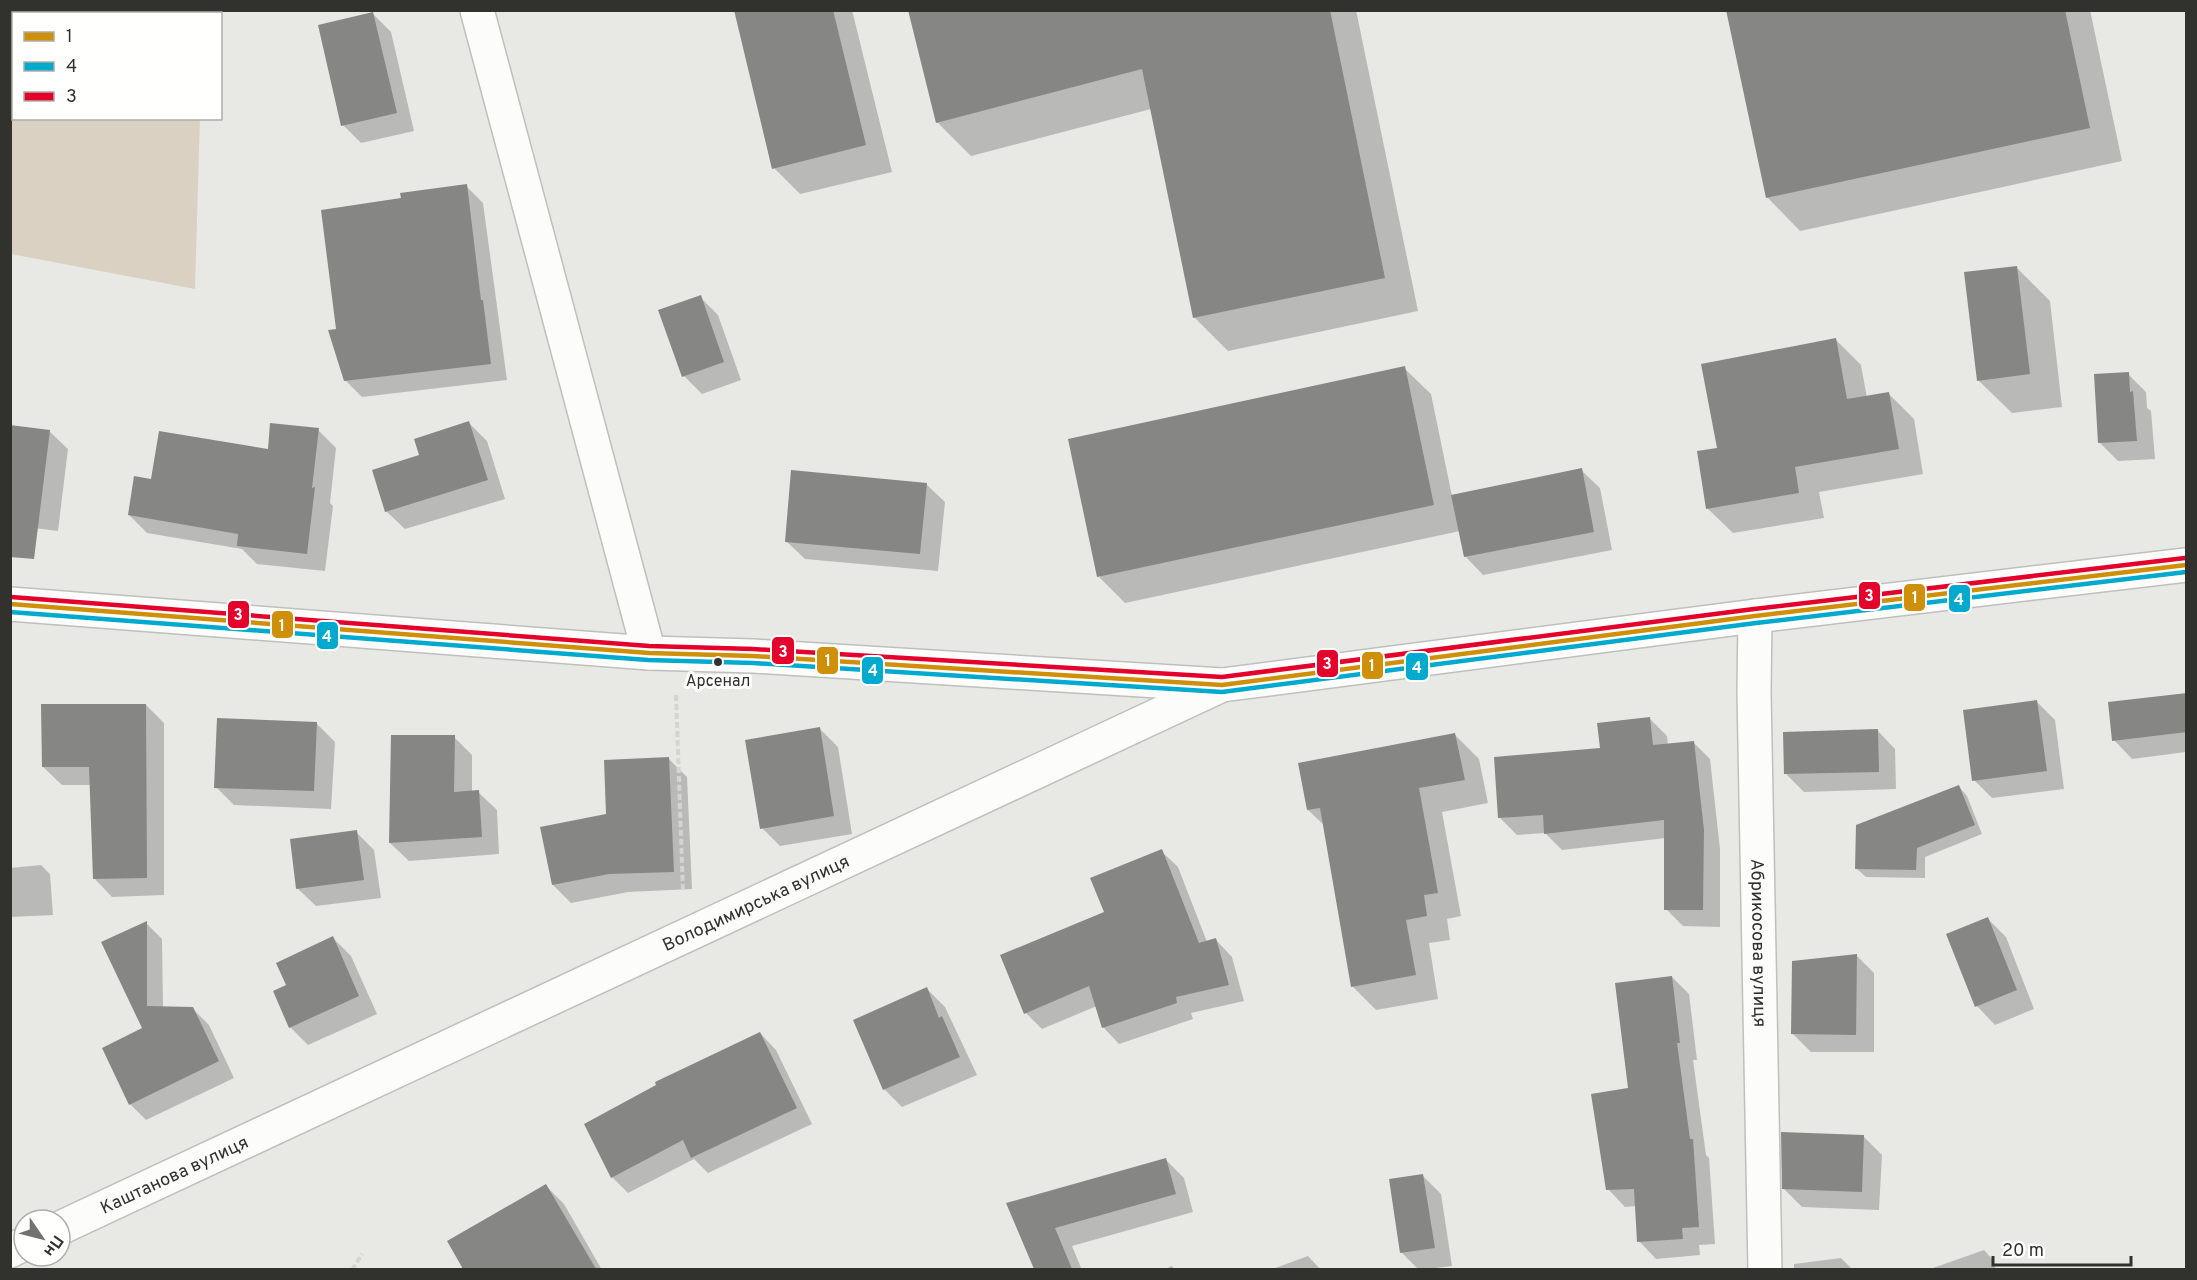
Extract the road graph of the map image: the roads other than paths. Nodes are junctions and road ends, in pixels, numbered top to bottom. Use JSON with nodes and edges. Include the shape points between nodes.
{"nodes":[{"id":1,"x":477,"y":10,"type":"edge"},
{"id":2,"x":2187,"y":565,"type":"edge"},
{"id":3,"x":10,"y":604,"type":"edge"},
{"id":4,"x":1755,"y":616,"type":"junction"},
{"id":5,"x":649,"y":653,"type":"junction"},
{"id":6,"x":1222,"y":685,"type":"junction"},
{"id":7,"x":289,"y":1121,"type":"joint"},
{"id":8,"x":72,"y":1222,"type":"edge"},
{"id":9,"x":1765,"y":1269,"type":"edge"}],
"edges":[{"from":1,"to":5,"type":"street"},
{"from":2,"to":4,"type":"street","name":"Володимирська вулиця"},
{"from":3,"to":5,"type":"street","name":"Володимирська вулиця"},
{"from":4,"to":6,"type":"street","name":"Володимирська вулиця"},
{"from":4,"to":9,"type":"street","name":"Абрикосова вулиця"},
{"from":5,"to":6,"type":"street","name":"Володимирська вулиця"},
{"from":6,"to":7,"type":"street","name":"Володимирська вулиця"},
{"from":7,"to":8,"type":"street","name":"Каштанова вулиця"}]}
